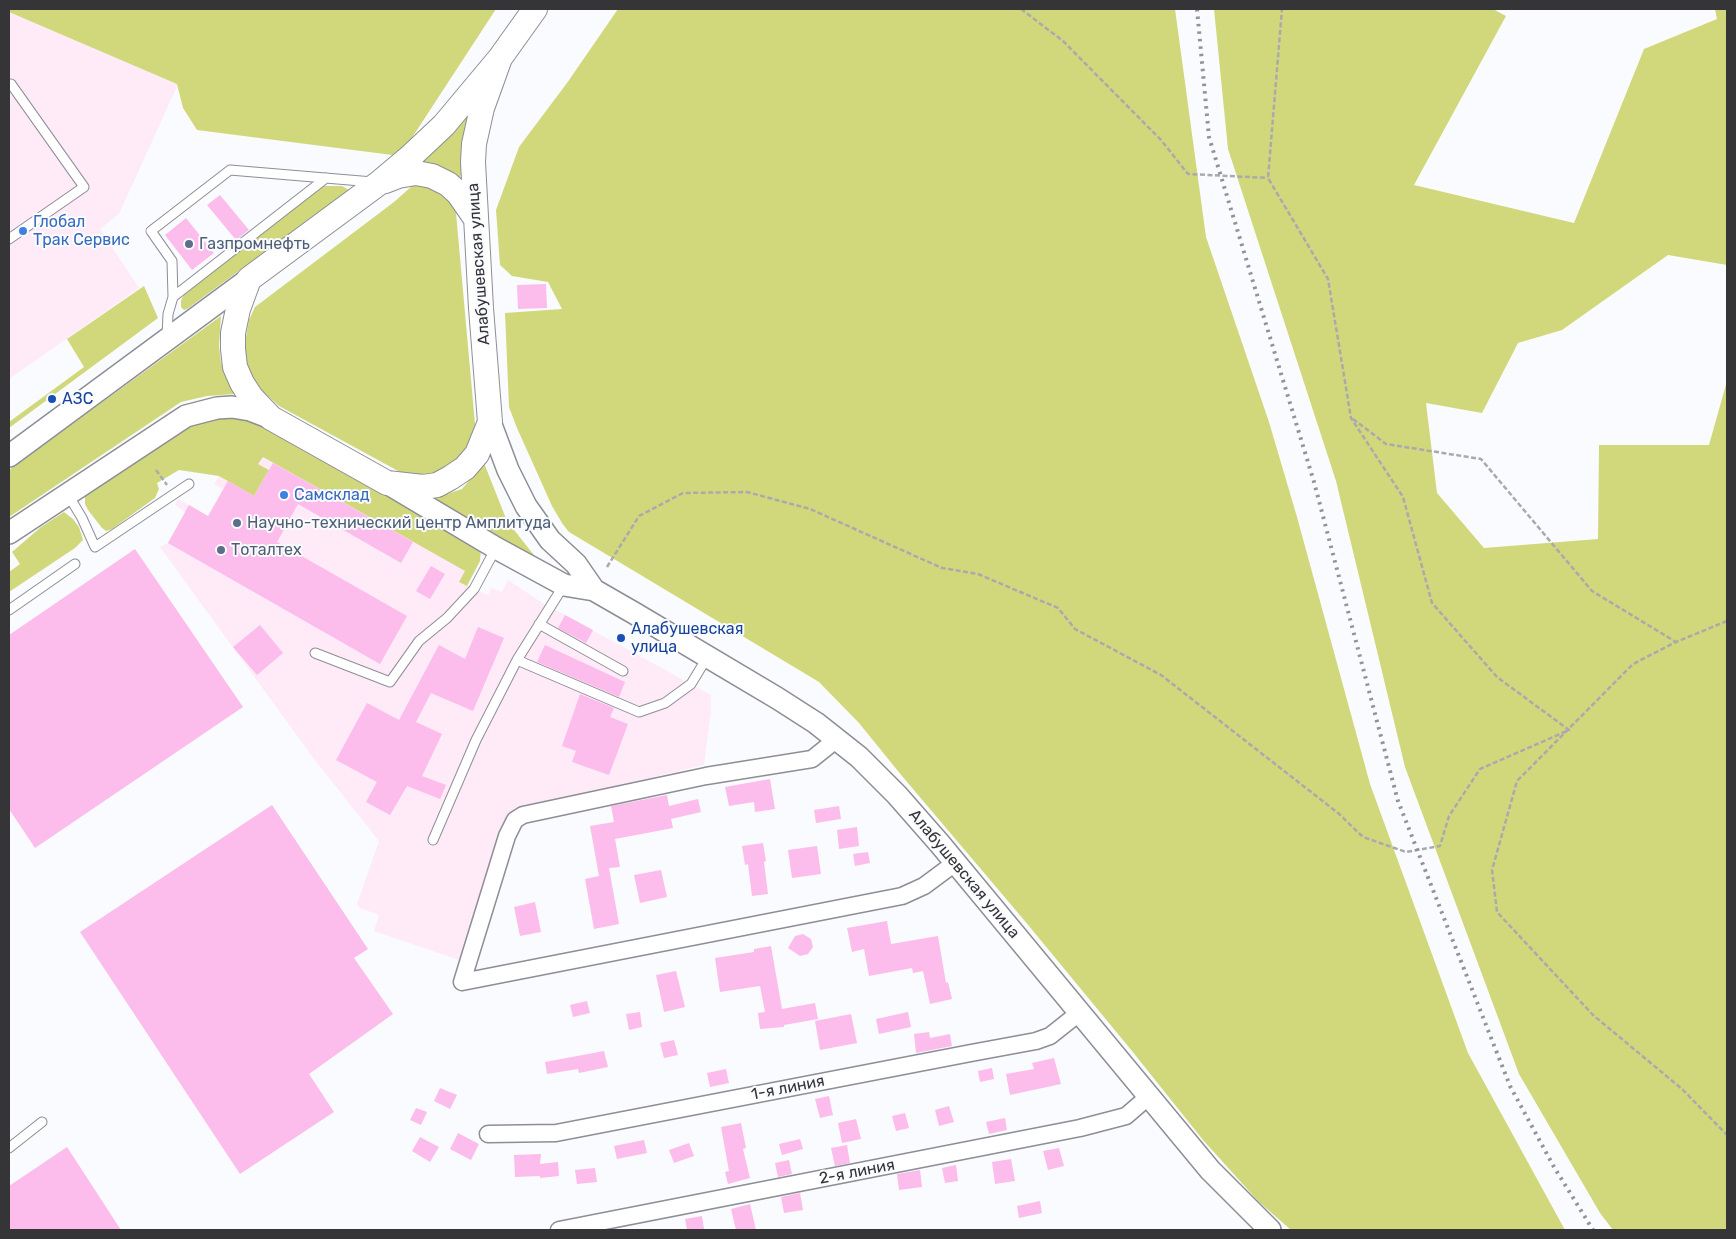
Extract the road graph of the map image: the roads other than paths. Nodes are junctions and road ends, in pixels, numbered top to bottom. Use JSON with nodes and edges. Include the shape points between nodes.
{"nodes":[{"id":1,"x":535,"y":9,"type":"edge"},
{"id":2,"x":500,"y":58,"type":"junction"},
{"id":3,"x":9,"y":86,"type":"edge"},
{"id":4,"x":326,"y":178,"type":"junction"},
{"id":5,"x":379,"y":183,"type":"junction"},
{"id":6,"x":476,"y":219,"type":"junction"},
{"id":7,"x":9,"y":239,"type":"edge"},
{"id":8,"x":250,"y":279,"type":"junction"},
{"id":9,"x":173,"y":297,"type":"junction"},
{"id":10,"x":167,"y":340,"type":"junction"},
{"id":11,"x":272,"y":418,"type":"junction"},
{"id":12,"x":490,"y":422,"type":"junction"},
{"id":13,"x":9,"y":456,"type":"edge"},
{"id":14,"x":387,"y":483,"type":"junction"},
{"id":15,"x":189,"y":484,"type":"dead end"},
{"id":16,"x":67,"y":493,"type":"junction"},
{"id":17,"x":9,"y":533,"type":"edge"},
{"id":18,"x":496,"y":548,"type":"junction"},
{"id":19,"x":75,"y":564,"type":"dead end"},
{"id":20,"x":564,"y":585,"type":"junction"},
{"id":21,"x":594,"y":590,"type":"junction"},
{"id":22,"x":9,"y":610,"type":"edge"},
{"id":23,"x":539,"y":624,"type":"junction"},
{"id":24,"x":315,"y":653,"type":"dead end"},
{"id":25,"x":708,"y":656,"type":"junction"},
{"id":26,"x":517,"y":660,"type":"junction"},
{"id":27,"x":623,"y":670,"type":"dead end"},
{"id":28,"x":837,"y":739,"type":"junction"},
{"id":29,"x":433,"y":840,"type":"dead end"},
{"id":30,"x":955,"y":863,"type":"junction"},
{"id":31,"x":1079,"y":1013,"type":"junction"},
{"id":32,"x":1148,"y":1097,"type":"junction"},
{"id":33,"x":42,"y":1122,"type":"dead end"},
{"id":34,"x":488,"y":1134,"type":"dead end"},
{"id":35,"x":9,"y":1148,"type":"edge"},
{"id":36,"x":1267,"y":1229,"type":"edge"},
{"id":37,"x":559,"y":1230,"type":"edge"}],
"edges":[{"from":1,"to":2,"type":"main road"},
{"from":2,"to":5,"type":"main road","via":[[444,125]]},
{"from":2,"to":6,"type":"main road","name":"Алабушевская улица","via":[[482,108],[474,144]]},
{"from":3,"to":7,"type":"lane","via":[[11,84],[84,187]]},
{"from":4,"to":5,"type":"lane"},
{"from":4,"to":9,"type":"lane"},
{"from":4,"to":9,"type":"lane","via":[[230,170],[151,231],[172,261]]},
{"from":5,"to":6,"type":"main road","via":[[416,173],[432,176],[458,193]]},
{"from":5,"to":8,"type":"main road"},
{"from":6,"to":12,"type":"main road","name":"Алабушевская улица"},
{"from":8,"to":10,"type":"street"},
{"from":8,"to":11,"type":"main road","via":[[238,309],[234,332],[235,367],[252,397]]},
{"from":9,"to":10,"type":"lane","via":[[168,314]]},
{"from":10,"to":13,"type":"street"},
{"from":11,"to":14,"type":"main road"},
{"from":11,"to":16,"type":"street","via":[[232,407],[186,416]]},
{"from":12,"to":14,"type":"main road","via":[[477,454],[450,478],[437,485]]},
{"from":12,"to":21,"type":"street","name":"Алабушевская улица","via":[[526,506],[550,540],[576,564]]},
{"from":14,"to":18,"type":"street","name":"Алабушевская улица"},
{"from":15,"to":16,"type":"lane","via":[[95,547]]},
{"from":16,"to":17,"type":"street"},
{"from":18,"to":20,"type":"street","name":"Алабушевская улица"},
{"from":18,"to":24,"type":"lane","via":[[474,589],[447,618],[419,641],[390,682]]},
{"from":19,"to":22,"type":"lane"},
{"from":20,"to":21,"type":"street","name":"Алабушевская улица"},
{"from":20,"to":23,"type":"lane"},
{"from":21,"to":25,"type":"street","name":"Алабушевская улица"},
{"from":23,"to":26,"type":"lane"},
{"from":23,"to":27,"type":"lane"},
{"from":25,"to":26,"type":"lane","via":[[692,684],[664,702],[639,712]]},
{"from":25,"to":28,"type":"street","name":"Алабушевская улица"},
{"from":26,"to":29,"type":"lane","via":[[476,740]]},
{"from":28,"to":30,"type":"street","name":"Алабушевская улица","via":[[897,795]]},
{"from":28,"to":30,"type":"street","via":[[812,760],[706,776],[523,815],[515,820],[507,836],[462,982],[902,896],[924,886]]},
{"from":30,"to":31,"type":"street","name":"Алабушевская улица"},
{"from":31,"to":32,"type":"street","name":"Алабушевская улица"},
{"from":31,"to":34,"type":"street","name":"1-я линия","via":[[1050,1036],[1036,1042],[556,1134]]},
{"from":32,"to":36,"type":"street","name":"Алабушевская улица","via":[[1210,1170]]},
{"from":32,"to":37,"type":"street","name":"2-я линия","via":[[1126,1116],[1080,1128]]},
{"from":33,"to":35,"type":"lane"}]}
